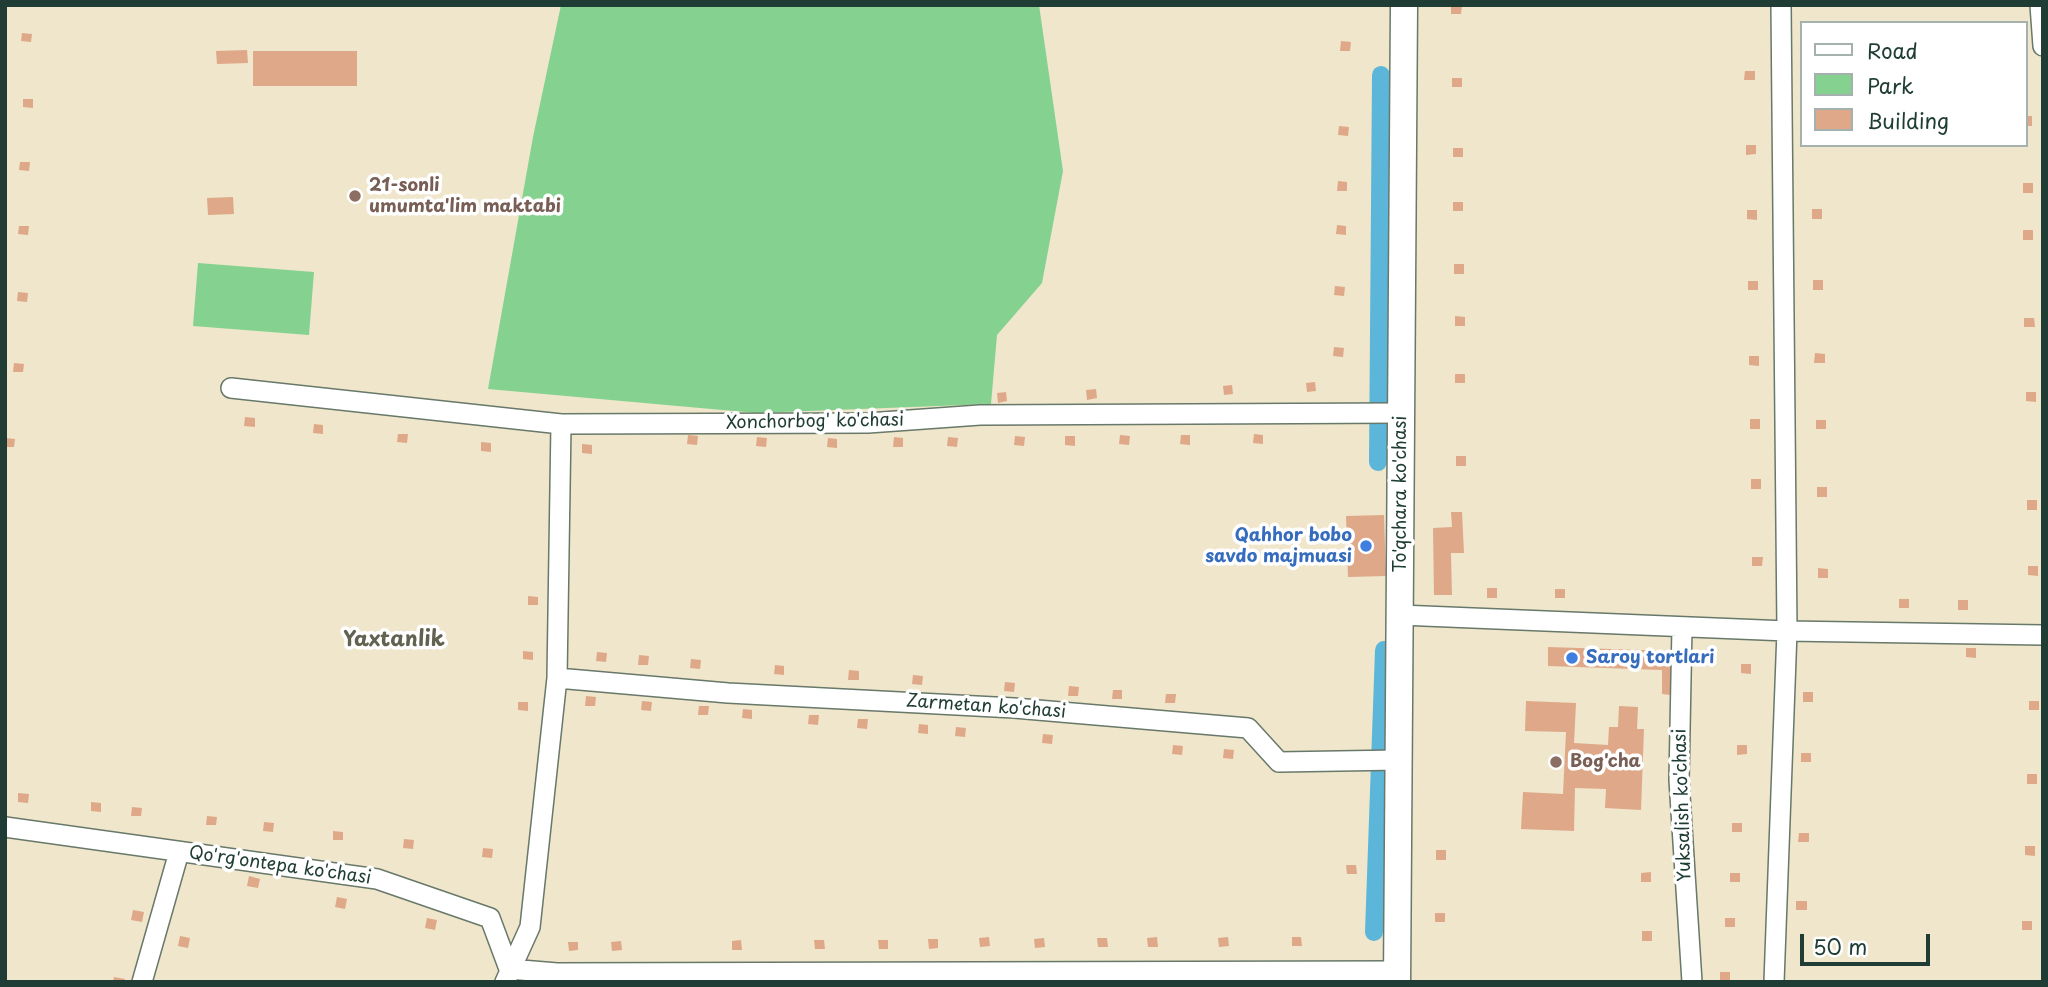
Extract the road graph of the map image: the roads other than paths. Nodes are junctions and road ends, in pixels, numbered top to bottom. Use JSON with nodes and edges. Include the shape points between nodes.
{"nodes":[{"id":1,"x":1404,"y":5,"type":"edge"},
{"id":2,"x":1781,"y":5,"type":"edge"},
{"id":3,"x":2040,"y":5,"type":"edge"},
{"id":4,"x":2043,"y":46,"type":"edge"},
{"id":5,"x":231,"y":388,"type":"dead end"},
{"id":6,"x":1401,"y":413,"type":"junction"},
{"id":7,"x":561,"y":424,"type":"junction"},
{"id":8,"x":1400,"y":615,"type":"junction"},
{"id":9,"x":1682,"y":627,"type":"junction"},
{"id":10,"x":1787,"y":631,"type":"junction"},
{"id":11,"x":2043,"y":635,"type":"edge"},
{"id":12,"x":557,"y":678,"type":"junction"},
{"id":13,"x":1399,"y":760,"type":"junction"},
{"id":14,"x":5,"y":827,"type":"edge"},
{"id":15,"x":179,"y":852,"type":"junction"},
{"id":16,"x":507,"y":975,"type":"edge"},
{"id":17,"x":1398,"y":976,"type":"edge"},
{"id":18,"x":142,"y":982,"type":"edge"},
{"id":19,"x":1692,"y":982,"type":"edge"},
{"id":20,"x":1774,"y":982,"type":"edge"}],
"edges":[{"from":1,"to":6,"type":"street","name":"To'qchara ko'chasi"},
{"from":2,"to":10,"type":"street"},
{"from":3,"to":4,"type":"street"},
{"from":5,"to":7,"type":"street","name":"Xonchorbog' ko'chasi"},
{"from":6,"to":7,"type":"street","name":"Xonchorbog' ko'chasi","via":[[980,415],[868,423]]},
{"from":6,"to":8,"type":"street","name":"To'qchara ko'chasi"},
{"from":7,"to":12,"type":"street"},
{"from":8,"to":9,"type":"street"},
{"from":8,"to":13,"type":"street","name":"To'qchara ko'chasi"},
{"from":9,"to":10,"type":"street"},
{"from":9,"to":19,"type":"street","name":"Yuksalish ko'chasi","via":[[1679,780]]},
{"from":10,"to":11,"type":"street"},
{"from":10,"to":20,"type":"street"},
{"from":12,"to":13,"type":"street","name":"Zarmetan ko'chasi","via":[[1248,727],[1279,762]]},
{"from":12,"to":16,"type":"street","via":[[530,927]]},
{"from":13,"to":17,"type":"street","name":"To'qchara ko'chasi"},
{"from":14,"to":15,"type":"street","name":"Qo'rg'ontepa ko'chasi"},
{"from":15,"to":16,"type":"street","name":"Qo'rg'ontepa ko'chasi","via":[[377,878],[490,918]]},
{"from":15,"to":18,"type":"street"},
{"from":16,"to":17,"type":"street"}]}
